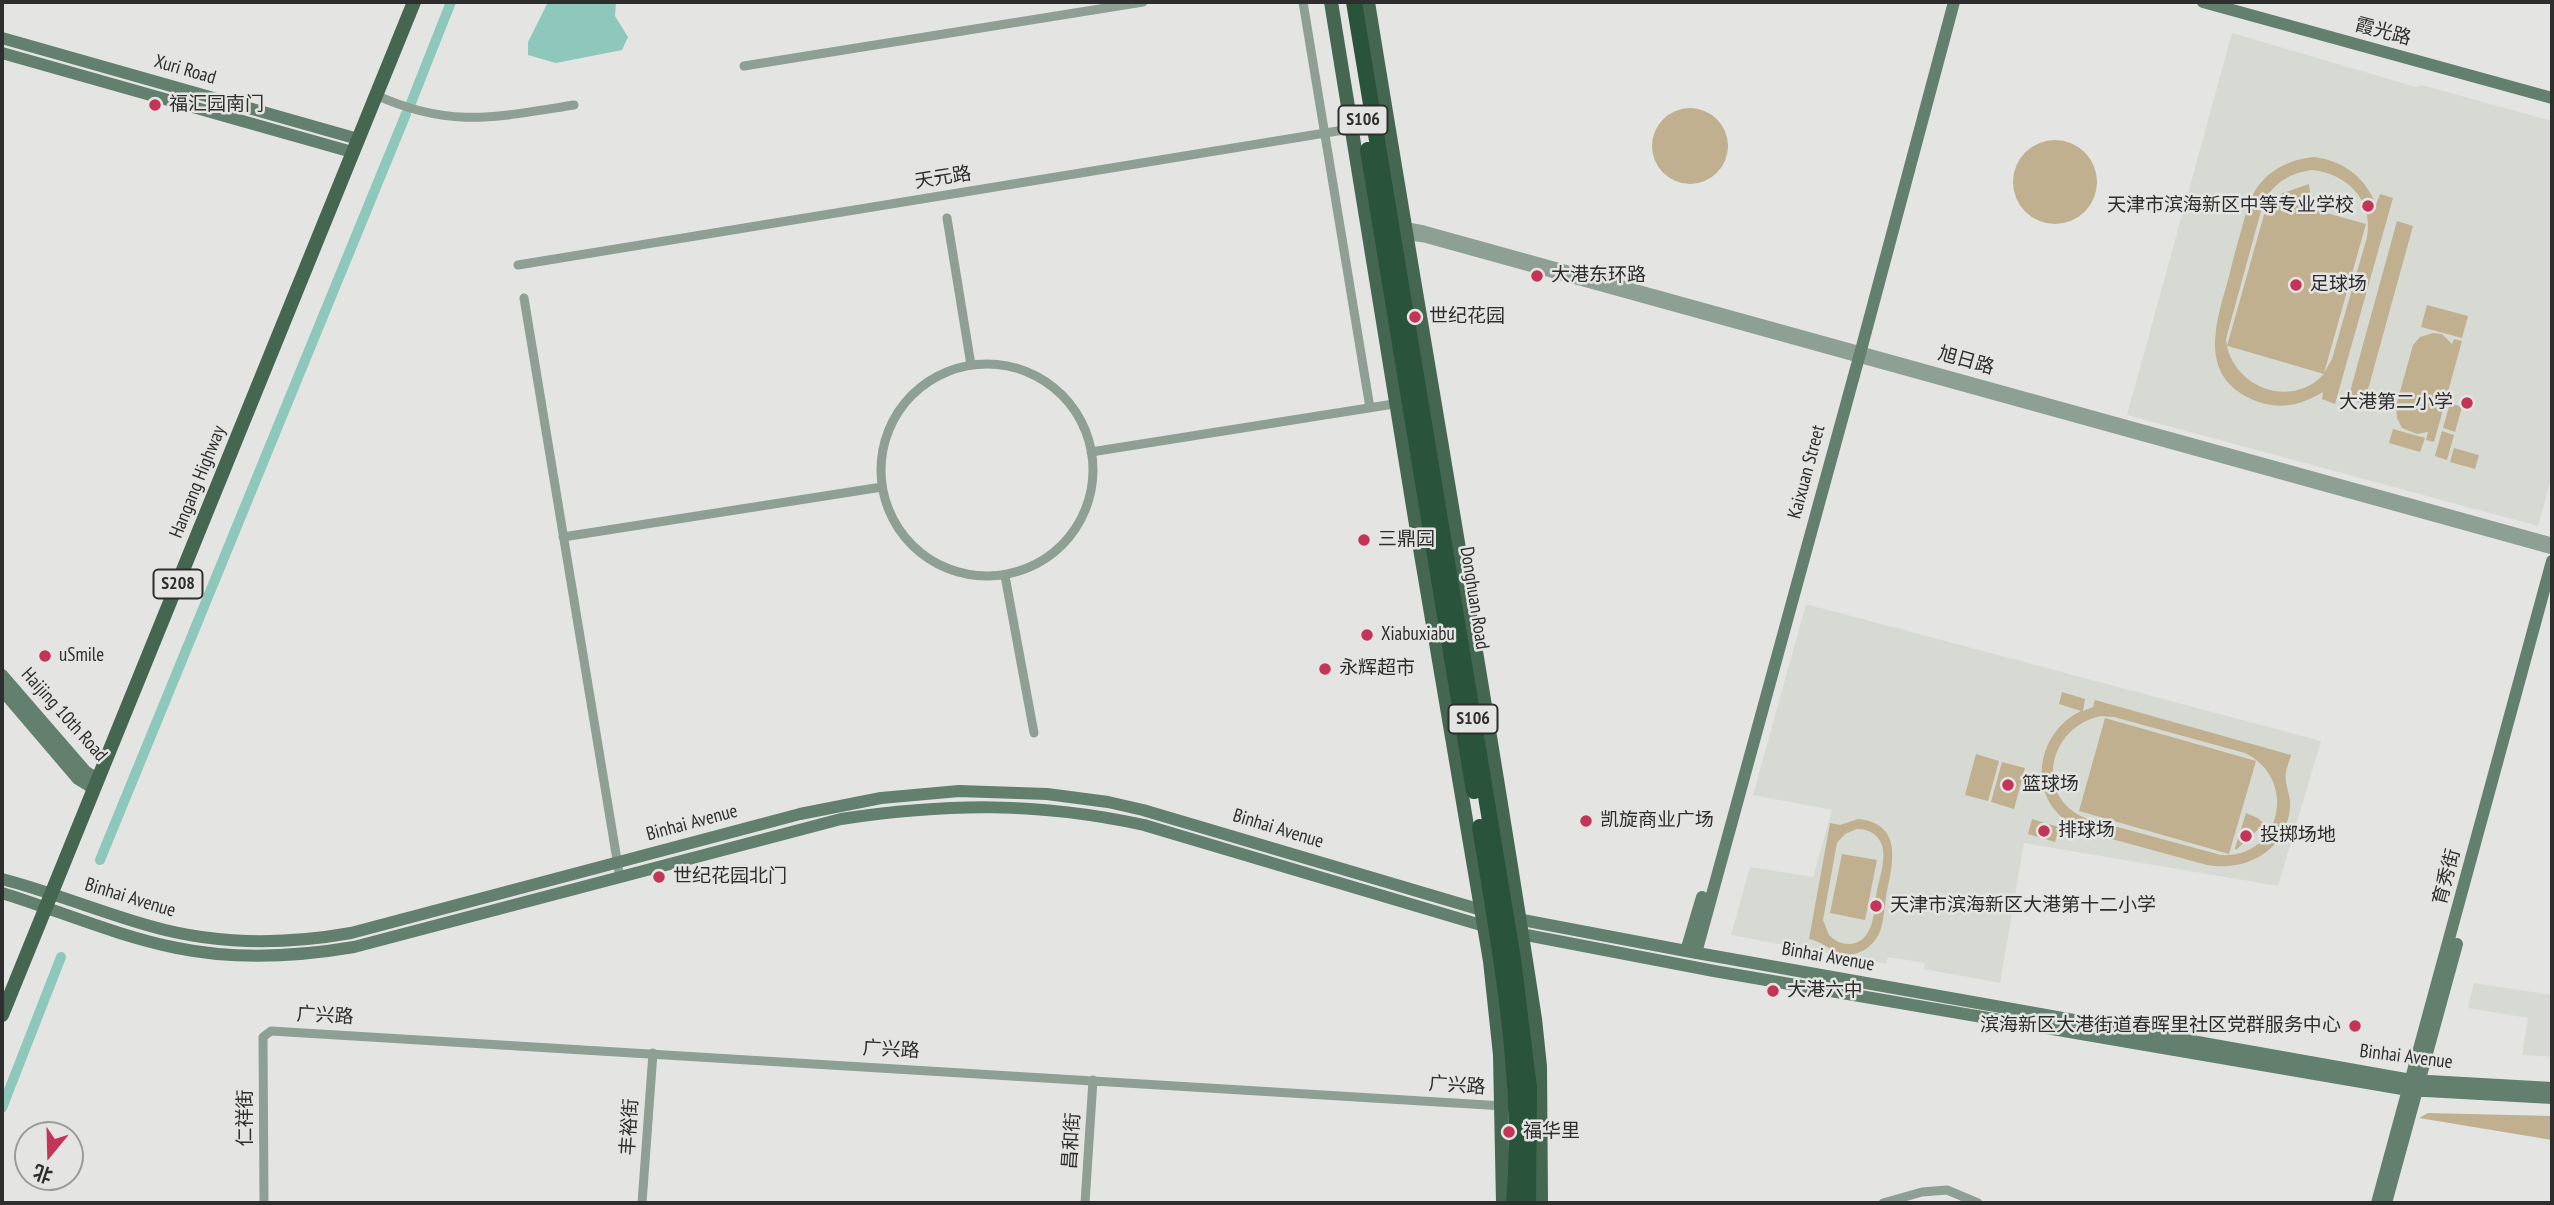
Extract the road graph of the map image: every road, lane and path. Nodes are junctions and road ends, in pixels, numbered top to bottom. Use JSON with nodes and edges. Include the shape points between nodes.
{"nodes":[{"id":1,"x":405,"y":2,"type":"edge"},
{"id":2,"x":414,"y":2,"type":"edge"},
{"id":3,"x":1143,"y":2,"type":"edge"},
{"id":4,"x":1303,"y":2,"type":"edge"},
{"id":5,"x":1331,"y":2,"type":"edge"},
{"id":6,"x":1343,"y":2,"type":"edge"},
{"id":7,"x":1354,"y":2,"type":"edge"},
{"id":8,"x":1368,"y":2,"type":"edge"},
{"id":9,"x":1946,"y":2,"type":"edge"},
{"id":10,"x":1954,"y":2,"type":"edge"},
{"id":11,"x":2203,"y":2,"type":"edge"},
{"id":12,"x":2227,"y":2,"type":"edge"},
{"id":13,"x":2,"y":38,"type":"edge"},
{"id":14,"x":2,"y":53,"type":"edge"},
{"id":15,"x":744,"y":66,"type":"dead end"},
{"id":16,"x":2552,"y":92,"type":"edge"},
{"id":17,"x":376,"y":95,"type":"junction"},
{"id":18,"x":2552,"y":98,"type":"edge"},
{"id":19,"x":574,"y":105,"type":"dead end"},
{"id":20,"x":1363,"y":127,"type":"junction"},
{"id":21,"x":1325,"y":132,"type":"junction"},
{"id":22,"x":351,"y":145,"type":"junction"},
{"id":23,"x":947,"y":218,"type":"dead end"},
{"id":24,"x":1388,"y":233,"type":"junction"},
{"id":25,"x":518,"y":265,"type":"dead end"},
{"id":26,"x":524,"y":298,"type":"dead end"},
{"id":27,"x":1856,"y":353,"type":"junction"},
{"id":28,"x":971,"y":365,"type":"junction"},
{"id":29,"x":1415,"y":401,"type":"junction"},
{"id":30,"x":1370,"y":408,"type":"junction"},
{"id":31,"x":1091,"y":452,"type":"junction"},
{"id":32,"x":882,"y":487,"type":"junction"},
{"id":33,"x":563,"y":537,"type":"junction"},
{"id":34,"x":2552,"y":542,"type":"edge"},
{"id":35,"x":2552,"y":550,"type":"edge"},
{"id":36,"x":2552,"y":561,"type":"edge"},
{"id":37,"x":1005,"y":576,"type":"junction"},
{"id":38,"x":2552,"y":590,"type":"edge"},
{"id":39,"x":2,"y":675,"type":"edge"},
{"id":40,"x":2,"y":690,"type":"edge"},
{"id":41,"x":1034,"y":733,"type":"dead end"},
{"id":42,"x":93,"y":783,"type":"junction"},
{"id":43,"x":617,"y":863,"type":"junction"},
{"id":44,"x":620,"y":878,"type":"junction"},
{"id":45,"x":2,"y":879,"type":"edge"},
{"id":46,"x":2,"y":893,"type":"edge"},
{"id":47,"x":45,"y":899,"type":"junction"},
{"id":48,"x":1501,"y":922,"type":"junction"},
{"id":49,"x":1691,"y":952,"type":"junction"},
{"id":50,"x":2,"y":998,"type":"edge"},
{"id":51,"x":2,"y":1015,"type":"edge"},
{"id":52,"x":265,"y":1034,"type":"joint"},
{"id":53,"x":653,"y":1053,"type":"junction"},
{"id":54,"x":1093,"y":1080,"type":"junction"},
{"id":55,"x":2414,"y":1085,"type":"junction"},
{"id":56,"x":2552,"y":1088,"type":"edge"},
{"id":57,"x":2552,"y":1098,"type":"edge"},
{"id":58,"x":1508,"y":1107,"type":"junction"},
{"id":59,"x":264,"y":1203,"type":"edge"},
{"id":60,"x":642,"y":1203,"type":"edge"},
{"id":61,"x":1085,"y":1203,"type":"edge"},
{"id":62,"x":1503,"y":1203,"type":"edge"},
{"id":63,"x":1514,"y":1203,"type":"edge"},
{"id":64,"x":1528,"y":1203,"type":"edge"},
{"id":65,"x":1541,"y":1203,"type":"edge"},
{"id":66,"x":1883,"y":1203,"type":"edge"},
{"id":67,"x":1978,"y":1203,"type":"edge"},
{"id":68,"x":2377,"y":1203,"type":"edge"},
{"id":69,"x":2386,"y":1203,"type":"edge"}],
"edges":[{"from":1,"to":22,"type":"main road","name":"Hangang Highway"},
{"from":2,"to":17,"type":"main road","name":"Hangang Highway","number":"S208"},
{"from":3,"to":15,"type":"street"},
{"from":4,"to":21,"type":"street"},
{"from":5,"to":20,"type":"main road"},
{"from":6,"to":20,"type":"highway","name":"Donghuan Road","number":"S106"},
{"from":7,"to":20,"type":"highway","name":"Donghuan Road","number":"S106"},
{"from":8,"to":24,"type":"main road"},
{"from":9,"to":27,"type":"main road","name":"Kaixuan Street"},
{"from":10,"to":27,"type":"main road","name":"Kaixuan Street"},
{"from":11,"to":18,"type":"main road","name":"霞光路"},
{"from":12,"to":16,"type":"main road","name":"霞光路"},
{"from":13,"to":22,"type":"main road","name":"Xuri Road"},
{"from":14,"to":22,"type":"main road","name":"Xuri Road"},
{"from":17,"to":19,"type":"street","via":[[415,111],[453,118]]},
{"from":17,"to":22,"type":"main road","name":"Hangang Highway","number":"S208"},
{"from":20,"to":21,"type":"street","name":"天元路"},
{"from":20,"to":24,"type":"highway","name":"Donghuan Road","number":"S106"},
{"from":20,"to":24,"type":"main road"},
{"from":21,"to":25,"type":"street","name":"天元路"},
{"from":21,"to":30,"type":"street"},
{"from":22,"to":42,"type":"main road","name":"Hangang Highway","number":"S208"},
{"from":23,"to":28,"type":"street"},
{"from":24,"to":27,"type":"street","name":"旭日路","via":[[1424,238]]},
{"from":24,"to":29,"type":"highway","name":"Donghuan Road","number":"S106"},
{"from":24,"to":29,"type":"main road"},
{"from":26,"to":33,"type":"street"},
{"from":27,"to":34,"type":"street","name":"旭日路"},
{"from":27,"to":35,"type":"street","name":"旭日路"},
{"from":27,"to":49,"type":"main road","name":"Kaixuan Street"},
{"from":28,"to":31,"type":"street","via":[[1008,366],[1042,379],[1070,403],[1088,436]]},
{"from":28,"to":32,"type":"street","via":[[939,375],[912,395],[898,413],[881,454]]},
{"from":29,"to":30,"type":"street"},
{"from":29,"to":48,"type":"highway","name":"Donghuan Road","number":"S106"},
{"from":29,"to":48,"type":"main road"},
{"from":30,"to":31,"type":"street"},
{"from":31,"to":37,"type":"street","via":[[1094,472],[1088,509],[1069,540],[1040,564]]},
{"from":32,"to":33,"type":"street"},
{"from":32,"to":37,"type":"street","via":[[892,519],[921,553],[939,566],[972,576]]},
{"from":33,"to":43,"type":"street"},
{"from":36,"to":55,"type":"main road","name":"育秀街"},
{"from":37,"to":41,"type":"street"},
{"from":38,"to":55,"type":"main road","name":"育秀街"},
{"from":39,"to":42,"type":"main road","name":"Haijing 10th Road"},
{"from":40,"to":42,"type":"main road","name":"Haijing 10th Road","via":[[78,779]]},
{"from":42,"to":47,"type":"main road","name":"Hangang Highway"},
{"from":43,"to":44,"type":"street"},
{"from":43,"to":47,"type":"main road","name":"Binhai Avenue","via":[[351,933],[280,942],[176,933]]},
{"from":43,"to":48,"type":"main road","name":"Binhai Avenue","via":[[856,803],[931,792],[1014,792],[1095,800],[1179,819]]},
{"from":44,"to":47,"type":"main road","name":"Binhai Avenue","via":[[354,947],[279,955],[225,955],[175,947]]},
{"from":44,"to":48,"type":"main road","name":"Binhai Avenue","via":[[841,819],[915,808],[1019,807],[1107,817],[1175,832]]},
{"from":45,"to":47,"type":"main road","name":"Binhai Avenue"},
{"from":46,"to":47,"type":"main road","name":"Binhai Avenue"},
{"from":47,"to":50,"type":"main road","name":"Hangang Highway"},
{"from":47,"to":51,"type":"main road","name":"Hangang Highway"},
{"from":48,"to":49,"type":"main road","name":"Binhai Avenue"},
{"from":48,"to":55,"type":"main road","name":"Binhai Avenue","via":[[1704,969]]},
{"from":48,"to":58,"type":"highway","name":"Donghuan Road","number":"S106","via":[[1510,1024]]},
{"from":48,"to":64,"type":"highway","name":"Donghuan Road","number":"S106","via":[[1521,1015],[1529,1088]]},
{"from":48,"to":65,"type":"main road","via":[[1535,1019]]},
{"from":49,"to":55,"type":"main road","name":"Binhai Avenue"},
{"from":52,"to":53,"type":"street","name":"广兴路"},
{"from":52,"to":59,"type":"street","name":"仁祥街"},
{"from":53,"to":54,"type":"street","name":"广兴路"},
{"from":53,"to":60,"type":"street","name":"丰裕街"},
{"from":54,"to":58,"type":"street","name":"广兴路"},
{"from":54,"to":61,"type":"street","name":"昌和街"},
{"from":55,"to":56,"type":"main road","name":"Binhai Avenue"},
{"from":55,"to":57,"type":"main road","name":"Binhai Avenue"},
{"from":55,"to":68,"type":"main road","name":"育秀街"},
{"from":55,"to":69,"type":"main road","name":"育秀街"},
{"from":58,"to":62,"type":"main road"},
{"from":58,"to":63,"type":"highway","name":"Donghuan Road","number":"S106"},
{"from":66,"to":67,"type":"street","via":[[1947,1190]]}]}
